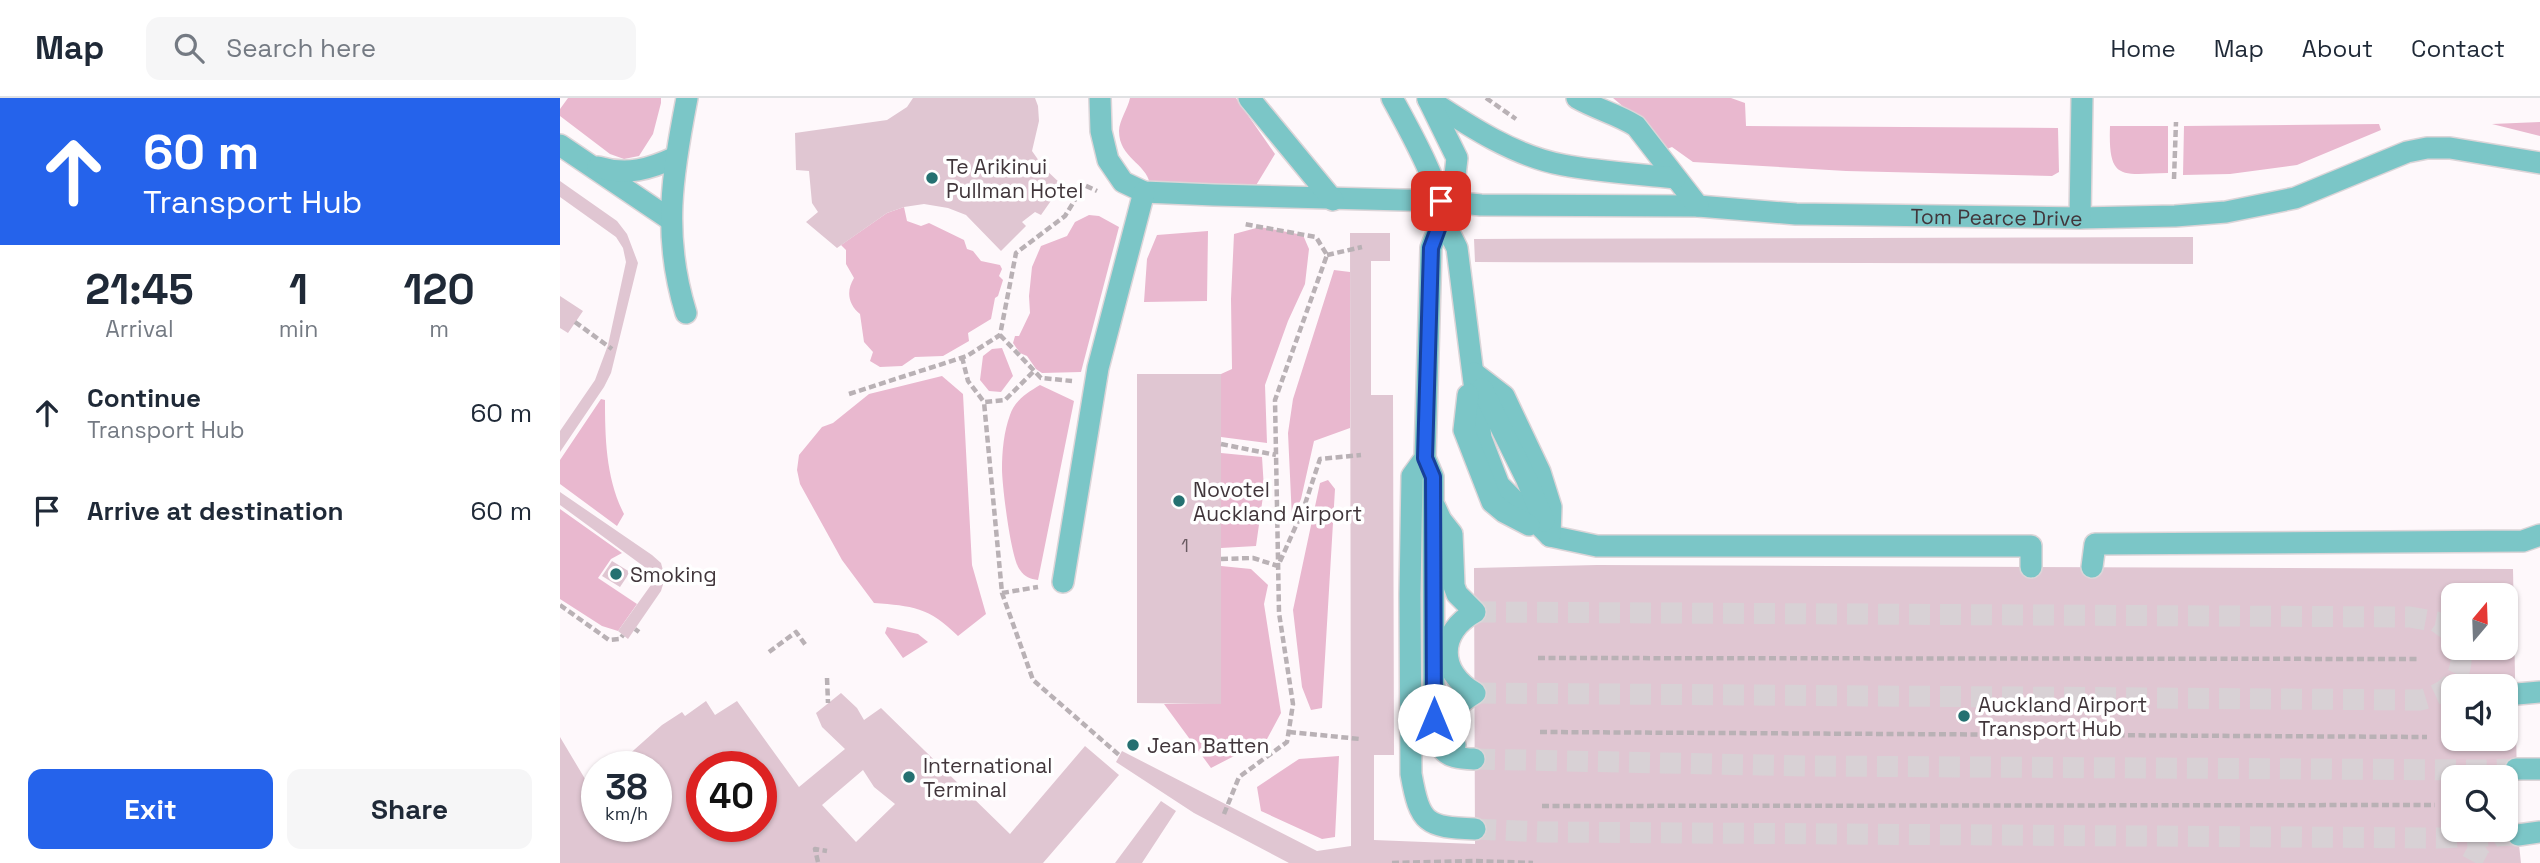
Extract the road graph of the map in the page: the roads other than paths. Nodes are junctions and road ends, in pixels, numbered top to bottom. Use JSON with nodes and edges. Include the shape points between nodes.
{"nodes":[{"id":1,"x":687,"y":98,"type":"edge"},
{"id":2,"x":1100,"y":98,"type":"edge"},
{"id":3,"x":1249,"y":98,"type":"edge"},
{"id":4,"x":1392,"y":98,"type":"edge"},
{"id":5,"x":1577,"y":98,"type":"edge"},
{"id":6,"x":2082,"y":98,"type":"edge"},
{"id":7,"x":1427,"y":99,"type":"edge"},
{"id":8,"x":560,"y":145,"type":"edge"},
{"id":9,"x":676,"y":157,"type":"junction"},
{"id":10,"x":583,"y":161,"type":"junction"},
{"id":11,"x":2540,"y":163,"type":"edge"},
{"id":12,"x":1675,"y":178,"type":"junction"},
{"id":13,"x":1333,"y":200,"type":"junction"},
{"id":14,"x":1142,"y":201,"type":"junction"},
{"id":15,"x":1698,"y":206,"type":"junction"},
{"id":16,"x":1442,"y":210,"type":"junction"},
{"id":17,"x":2080,"y":218,"type":"junction"},
{"id":18,"x":671,"y":220,"type":"junction"},
{"id":19,"x":686,"y":313,"type":"dead end"},
{"id":20,"x":1474,"y":373,"type":"junction"},
{"id":21,"x":1425,"y":458,"type":"junction"},
{"id":22,"x":1433,"y":504,"type":"junction"},
{"id":23,"x":1549,"y":536,"type":"junction"},
{"id":24,"x":2532,"y":538,"type":"edge"},
{"id":25,"x":2031,"y":567,"type":"dead end"},
{"id":26,"x":2092,"y":567,"type":"dead end"},
{"id":27,"x":1063,"y":582,"type":"road end"},
{"id":28,"x":2540,"y":692,"type":"edge"},
{"id":29,"x":2518,"y":694,"type":"edge"},
{"id":30,"x":2518,"y":769,"type":"tunnel mouth"},
{"id":31,"x":2540,"y":769,"type":"edge"},
{"id":32,"x":1475,"y":829,"type":"tunnel mouth"},
{"id":33,"x":2540,"y":832,"type":"edge"},
{"id":34,"x":2518,"y":835,"type":"tunnel mouth"}],
"edges":[{"from":1,"to":9,"type":"street"},
{"from":2,"to":14,"type":"street","via":[[1108,160]]},
{"from":3,"to":13,"type":"street"},
{"from":4,"to":16,"type":"street"},
{"from":5,"to":12,"type":"street","via":[[1636,125]]},
{"from":6,"to":17,"type":"street"},
{"from":7,"to":12,"type":"street","via":[[1473,129],[1561,165]]},
{"from":7,"to":16,"type":"street","via":[[1457,158],[1454,184]]},
{"from":8,"to":10,"type":"street"},
{"from":9,"to":10,"type":"street","via":[[625,173]]},
{"from":9,"to":18,"type":"street"},
{"from":10,"to":18,"type":"street"},
{"from":11,"to":17,"type":"street","name":"Tom Pearce Drive","via":[[2427,148],[2295,198],[2226,212]]},
{"from":12,"to":15,"type":"street"},
{"from":13,"to":14,"type":"street","name":"Tom Pearce Drive"},
{"from":13,"to":16,"type":"street","name":"Tom Pearce Drive"},
{"from":14,"to":27,"type":"street","via":[[1095,384]]},
{"from":15,"to":16,"type":"street","name":"Tom Pearce Drive","via":[[1481,205]]},
{"from":15,"to":17,"type":"street","name":"Tom Pearce Drive","via":[[1796,214]]},
{"from":16,"to":20,"type":"street","via":[[1457,248]]},
{"from":16,"to":21,"type":"street","via":[[1431,248]]},
{"from":18,"to":19,"type":"street","via":[[677,282]]},
{"from":20,"to":23,"type":"street","via":[[1481,438],[1499,485]]},
{"from":20,"to":23,"type":"street","via":[[1504,396],[1540,472],[1551,507]]},
{"from":21,"to":22,"type":"street","via":[[1433,477]]},
{"from":21,"to":32,"type":"street","via":[[1412,476],[1411,774],[1426,821],[1442,828]]},
{"from":22,"to":22,"type":"street","via":[[1452,534],[1457,594],[1475,612],[1454,627],[1449,647],[1451,673],[1475,693],[1454,707],[1448,724],[1455,745],[1474,759],[1445,754],[1438,744],[1434,720]]},
{"from":23,"to":25,"type":"street","via":[[1597,546],[2031,546]]},
{"from":24,"to":26,"type":"street","via":[[2095,544]]},
{"from":28,"to":29,"type":"street"},
{"from":30,"to":31,"type":"street"},
{"from":33,"to":34,"type":"street"}]}
